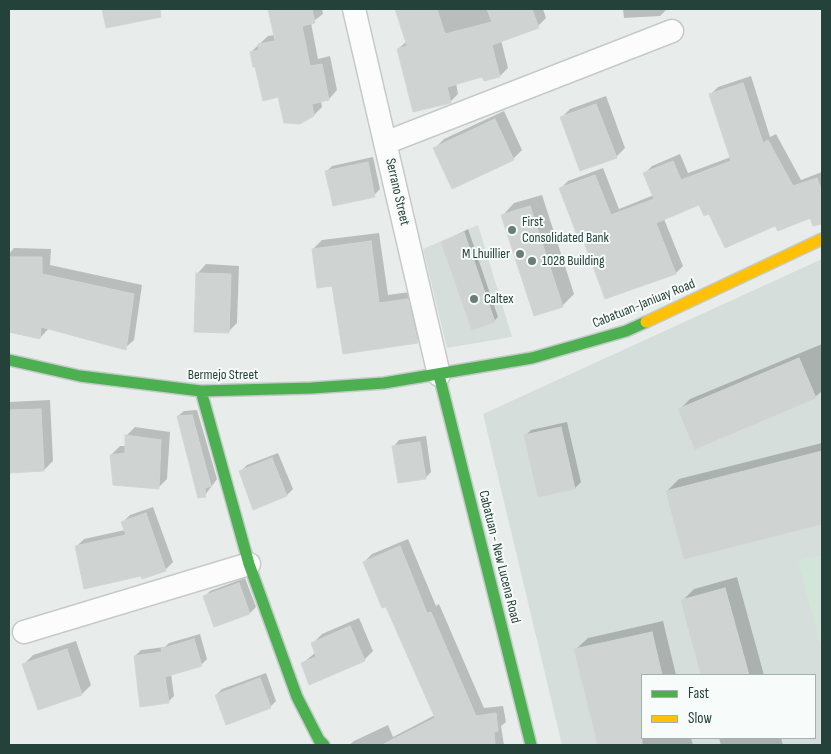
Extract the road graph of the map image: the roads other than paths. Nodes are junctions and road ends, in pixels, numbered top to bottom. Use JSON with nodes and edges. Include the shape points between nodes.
{"nodes":[{"id":1,"x":354,"y":9,"type":"edge"},
{"id":2,"x":672,"y":31,"type":"dead end"},
{"id":3,"x":385,"y":143,"type":"junction"},
{"id":4,"x":822,"y":239,"type":"edge"},
{"id":5,"x":9,"y":360,"type":"edge"},
{"id":6,"x":439,"y":375,"type":"junction"},
{"id":7,"x":201,"y":392,"type":"junction"},
{"id":8,"x":249,"y":564,"type":"junction"},
{"id":9,"x":24,"y":632,"type":"dead end"},
{"id":10,"x":324,"y":745,"type":"edge"},
{"id":11,"x":531,"y":745,"type":"edge"}],
"edges":[{"from":1,"to":3,"type":"street","name":"Serrano Street"},
{"from":2,"to":3,"type":"street"},
{"from":3,"to":6,"type":"street","name":"Serrano Street"},
{"from":4,"to":6,"type":"main road","name":"Cabatuan-Janiuay Road","via":[[626,331],[532,358]]},
{"from":5,"to":7,"type":"main road","name":"Bermejo Street","via":[[80,376]]},
{"from":6,"to":7,"type":"main road","name":"Bermejo Street","via":[[384,383]]},
{"from":6,"to":11,"type":"main road","name":"Cabatuan - New Lucena Road"},
{"from":7,"to":8,"type":"main road"},
{"from":8,"to":9,"type":"street"},
{"from":8,"to":10,"type":"main road","via":[[297,697]]}]}
